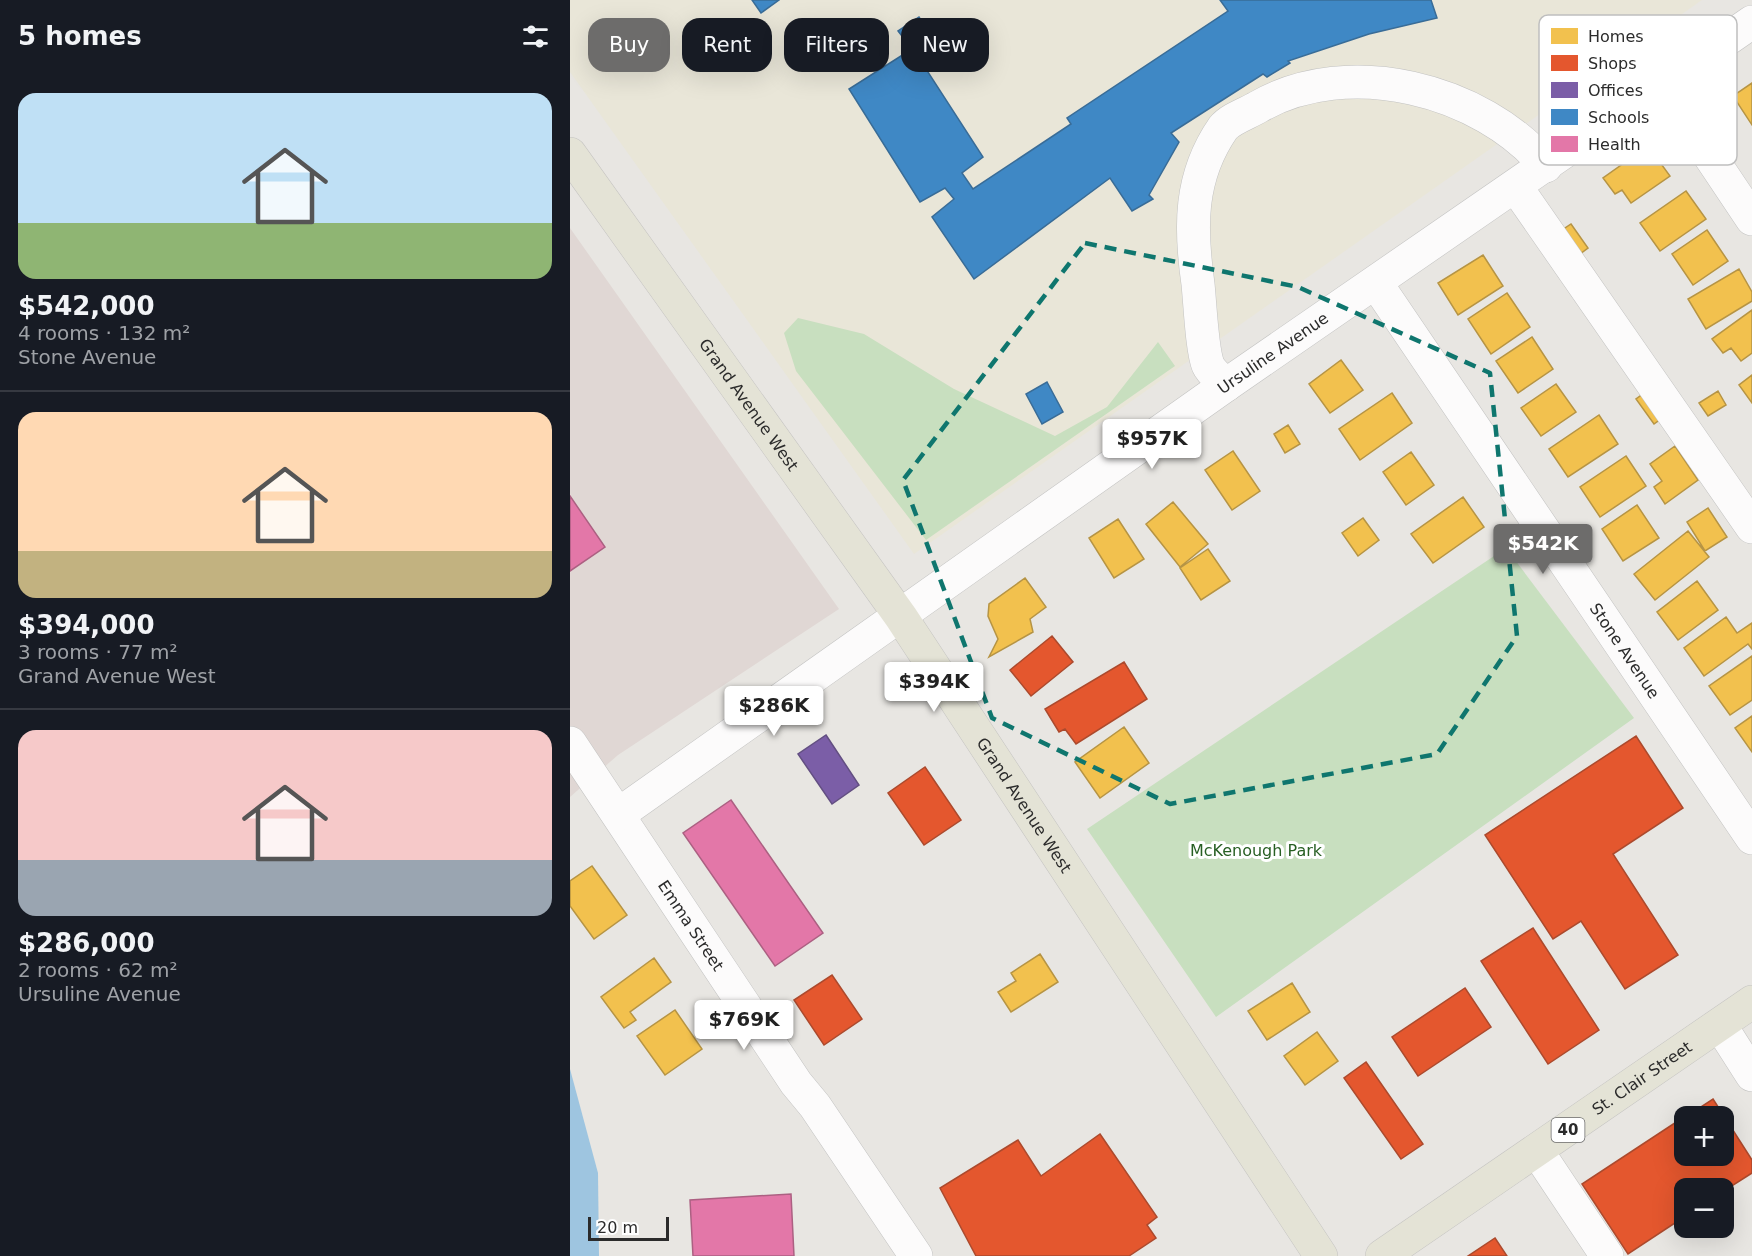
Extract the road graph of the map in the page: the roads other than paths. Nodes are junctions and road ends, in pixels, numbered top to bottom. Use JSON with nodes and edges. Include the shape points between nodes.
{"nodes":[{"id":1,"x":1752,"y":22,"type":"edge"},
{"id":2,"x":1737,"y":33,"type":"edge"},
{"id":3,"x":570,"y":154,"type":"edge"},
{"id":4,"x":1539,"y":158,"type":"edge"},
{"id":5,"x":1716,"y":165,"type":"edge"},
{"id":6,"x":1546,"y":166,"type":"edge"},
{"id":7,"x":1516,"y":187,"type":"junction"},
{"id":8,"x":1752,"y":219,"type":"edge"},
{"id":9,"x":1376,"y":283,"type":"junction"},
{"id":10,"x":1226,"y":386,"type":"junction"},
{"id":11,"x":1752,"y":527,"type":"edge"},
{"id":12,"x":901,"y":617,"type":"junction"},
{"id":13,"x":570,"y":743,"type":"edge"},
{"id":14,"x":619,"y":814,"type":"junction"},
{"id":15,"x":1752,"y":838,"type":"edge"},
{"id":16,"x":1752,"y":1002,"type":"edge"},
{"id":17,"x":1720,"y":1025,"type":"junction"},
{"id":18,"x":1752,"y":1075,"type":"edge"},
{"id":19,"x":1537,"y":1151,"type":"junction"},
{"id":20,"x":916,"y":1256,"type":"edge"},
{"id":21,"x":1321,"y":1256,"type":"edge"},
{"id":22,"x":1382,"y":1256,"type":"edge"},
{"id":23,"x":1607,"y":1256,"type":"edge"}],
"edges":[{"from":1,"to":2,"type":"street","name":"Ursuline Avenue"},
{"from":3,"to":12,"type":"main road","name":"Grand Avenue West"},
{"from":4,"to":10,"type":"street","via":[[1529,146],[1486,117],[1433,93],[1379,83],[1324,84],[1274,98],[1225,126],[1203,161],[1192,208],[1208,366]]},
{"from":5,"to":8,"type":"street"},
{"from":6,"to":7,"type":"street","name":"Ursuline Avenue"},
{"from":7,"to":9,"type":"street","name":"Ursuline Avenue"},
{"from":7,"to":11,"type":"street"},
{"from":9,"to":10,"type":"street","name":"Ursuline Avenue"},
{"from":9,"to":15,"type":"street","name":"Stone Avenue"},
{"from":10,"to":12,"type":"street","name":"Ursuline Avenue"},
{"from":12,"to":14,"type":"street","name":"Ursuline Avenue"},
{"from":12,"to":21,"type":"main road","name":"Grand Avenue West"},
{"from":13,"to":14,"type":"street","name":"Emma Street"},
{"from":14,"to":20,"type":"street","name":"Emma Street","via":[[659,879]]},
{"from":16,"to":17,"type":"main road","name":"St. Clair Street","number":"40"},
{"from":17,"to":18,"type":"street"},
{"from":17,"to":19,"type":"main road","name":"St. Clair Street","number":"40"},
{"from":19,"to":22,"type":"main road","name":"St. Clair Street","number":"40"},
{"from":19,"to":23,"type":"street"}]}
